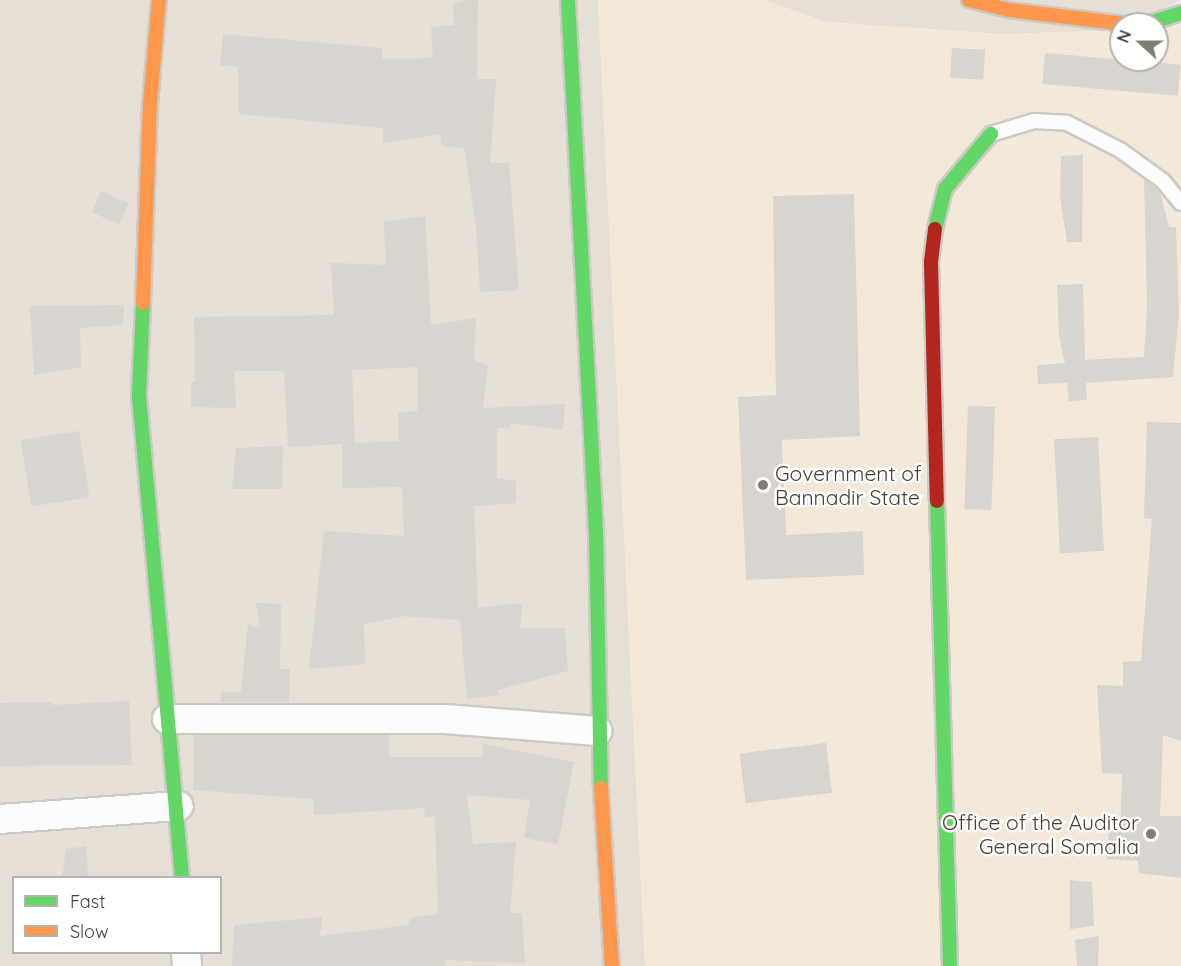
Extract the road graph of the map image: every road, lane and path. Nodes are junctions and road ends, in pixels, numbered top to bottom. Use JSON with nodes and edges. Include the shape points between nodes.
{"nodes":[{"id":1,"x":159,"y":0,"type":"edge"},
{"id":2,"x":568,"y":0,"type":"edge"},
{"id":3,"x":969,"y":0,"type":"edge"},
{"id":4,"x":1109,"y":22,"type":"edge"},
{"id":5,"x":992,"y":134,"type":"joint"},
{"id":6,"x":1181,"y":203,"type":"edge"},
{"id":7,"x":167,"y":719,"type":"junction"},
{"id":8,"x":598,"y":730,"type":"junction"},
{"id":9,"x":179,"y":806,"type":"junction"},
{"id":10,"x":0,"y":819,"type":"edge"},
{"id":11,"x":182,"y":876,"type":"edge"},
{"id":12,"x":612,"y":966,"type":"edge"},
{"id":13,"x":950,"y":966,"type":"edge"}],
"edges":[{"from":1,"to":7,"type":"street","via":[[150,105],[139,396]]},
{"from":2,"to":8,"type":"street","via":[[596,532]]},
{"from":3,"to":4,"type":"street","via":[[1010,10]]},
{"from":5,"to":6,"type":"lane","via":[[1034,121],[1067,123],[1120,150],[1163,181]]},
{"from":5,"to":13,"type":"street","via":[[945,189],[935,224],[931,262]]},
{"from":7,"to":8,"type":"street","via":[[445,719]]},
{"from":7,"to":9,"type":"street"},
{"from":8,"to":12,"type":"street"},
{"from":9,"to":10,"type":"street"},
{"from":9,"to":11,"type":"street"}]}
